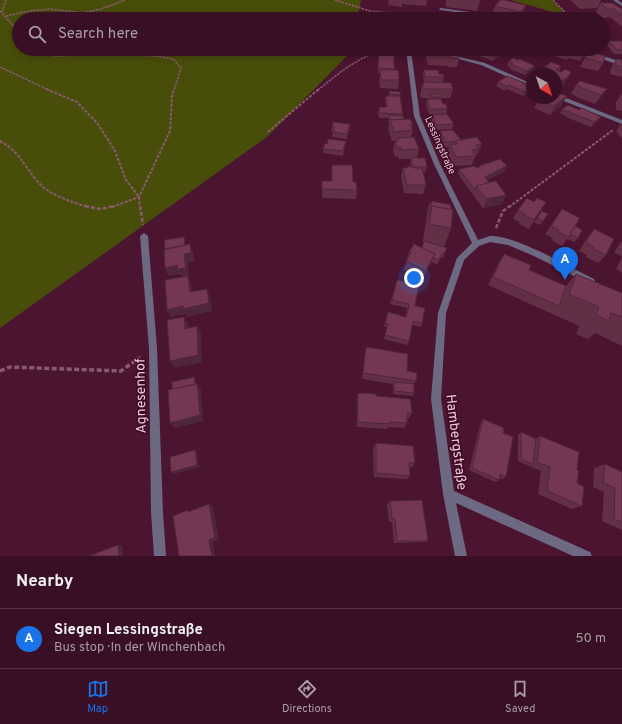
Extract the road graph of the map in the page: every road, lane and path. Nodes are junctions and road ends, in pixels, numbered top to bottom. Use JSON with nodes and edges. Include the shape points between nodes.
{"nodes":[{"id":1,"x":6,"y":0,"type":"edge"},
{"id":2,"x":125,"y":0,"type":"edge"},
{"id":3,"x":335,"y":0,"type":"edge"},
{"id":4,"x":553,"y":0,"type":"edge"},
{"id":5,"x":615,"y":0,"type":"edge"},
{"id":6,"x":622,"y":5,"type":"edge"},
{"id":7,"x":441,"y":9,"type":"dead end"},
{"id":8,"x":1,"y":11,"type":"edge"},
{"id":9,"x":24,"y":12,"type":"edge"},
{"id":10,"x":74,"y":12,"type":"edge"},
{"id":11,"x":87,"y":12,"type":"edge"},
{"id":12,"x":375,"y":12,"type":"edge"},
{"id":13,"x":463,"y":12,"type":"edge"},
{"id":14,"x":565,"y":12,"type":"edge"},
{"id":15,"x":12,"y":15,"type":"edge"},
{"id":16,"x":6,"y":16,"type":"junction"},
{"id":17,"x":12,"y":23,"type":"edge"},
{"id":18,"x":55,"y":56,"type":"edge"},
{"id":19,"x":70,"y":56,"type":"edge"},
{"id":20,"x":161,"y":56,"type":"edge"},
{"id":21,"x":371,"y":56,"type":"edge"},
{"id":22,"x":409,"y":56,"type":"edge"},
{"id":23,"x":452,"y":56,"type":"edge"},
{"id":24,"x":597,"y":56,"type":"edge"},
{"id":25,"x":622,"y":64,"type":"edge"},
{"id":26,"x":0,"y":67,"type":"edge"},
{"id":27,"x":526,"y":83,"type":"edge"},
{"id":28,"x":562,"y":98,"type":"edge"},
{"id":29,"x":622,"y":122,"type":"edge"},
{"id":30,"x":616,"y":127,"type":"dead end"},
{"id":31,"x":268,"y":132,"type":"dead end"},
{"id":32,"x":0,"y":141,"type":"edge"},
{"id":33,"x":138,"y":197,"type":"junction"},
{"id":34,"x":144,"y":236,"type":"joint"},
{"id":35,"x":490,"y":239,"type":"junction"},
{"id":36,"x":476,"y":244,"type":"junction"},
{"id":37,"x":601,"y":286,"type":"edge"},
{"id":38,"x":153,"y":348,"type":"junction"},
{"id":39,"x":0,"y":371,"type":"edge"},
{"id":40,"x":449,"y":494,"type":"junction"},
{"id":41,"x":160,"y":556,"type":"edge"},
{"id":42,"x":461,"y":556,"type":"edge"},
{"id":43,"x":586,"y":556,"type":"edge"}],
"edges":[{"from":1,"to":8,"type":"path"},
{"from":2,"to":11,"type":"path"},
{"from":3,"to":12,"type":"path"},
{"from":4,"to":14,"type":"path"},
{"from":5,"to":6,"type":"street"},
{"from":7,"to":13,"type":"lane"},
{"from":8,"to":16,"type":"path"},
{"from":9,"to":10,"type":"path","via":[[51,9]]},
{"from":15,"to":16,"type":"path"},
{"from":16,"to":17,"type":"path"},
{"from":18,"to":19,"type":"path"},
{"from":20,"to":33,"type":"path","via":[[174,60],[181,68],[172,96],[170,131]]},
{"from":21,"to":31,"type":"path","via":[[336,76]]},
{"from":22,"to":36,"type":"street","name":"Lessingstraße","via":[[416,116]]},
{"from":23,"to":27,"type":"street","via":[[483,64]]},
{"from":24,"to":25,"type":"street"},
{"from":26,"to":33,"type":"path","via":[[77,102],[98,124],[115,151],[126,180]]},
{"from":28,"to":29,"type":"street"},
{"from":30,"to":35,"type":"path","via":[[503,211]]},
{"from":32,"to":33,"type":"path","via":[[10,145],[40,183],[68,200],[100,209]]},
{"from":33,"to":34,"type":"path"},
{"from":34,"to":38,"type":"street","name":"Agnesenhof"},
{"from":35,"to":36,"type":"street"},
{"from":35,"to":37,"type":"street","via":[[508,242],[537,254]]},
{"from":36,"to":40,"type":"street","name":"Hambergstraße","via":[[461,258],[442,313],[436,399]]},
{"from":38,"to":39,"type":"path","via":[[121,371],[10,367]]},
{"from":38,"to":41,"type":"street","name":"Agnesenhof","via":[[156,512]]},
{"from":40,"to":42,"type":"street","name":"Hambergstraße"},
{"from":40,"to":43,"type":"street"}]}
